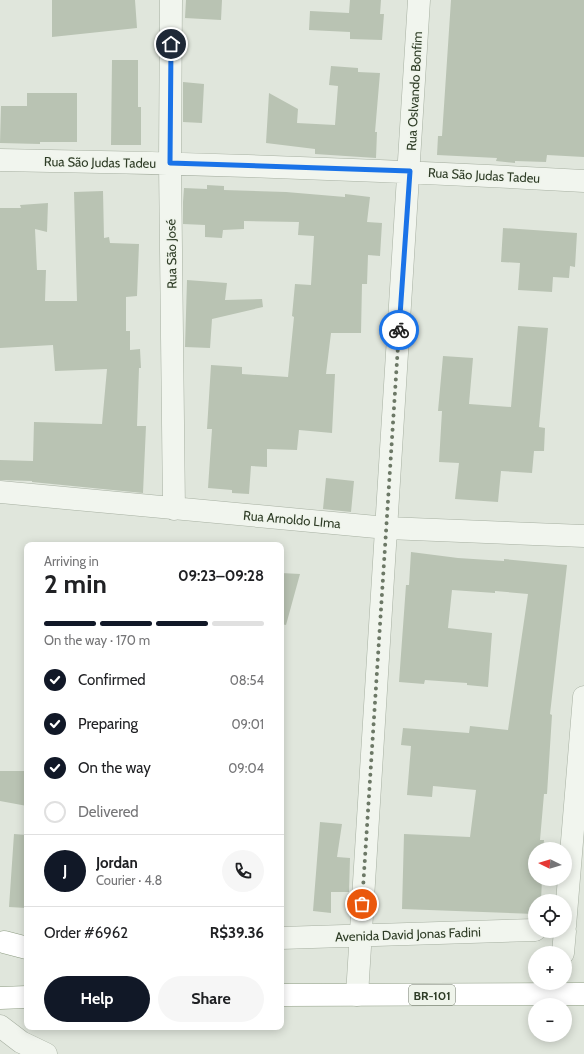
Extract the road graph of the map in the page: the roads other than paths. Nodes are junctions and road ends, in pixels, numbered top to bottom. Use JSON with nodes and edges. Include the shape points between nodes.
{"nodes":[{"id":1,"x":171,"y":0,"type":"edge"},
{"id":2,"x":420,"y":0,"type":"edge"},
{"id":3,"x":0,"y":160,"type":"edge"},
{"id":4,"x":170,"y":163,"type":"junction"},
{"id":5,"x":410,"y":171,"type":"junction"},
{"id":6,"x":584,"y":181,"type":"edge"},
{"id":7,"x":0,"y":492,"type":"edge"},
{"id":8,"x":174,"y":509,"type":"junction"},
{"id":9,"x":387,"y":528,"type":"junction"},
{"id":10,"x":584,"y":536,"type":"edge"},
{"id":11,"x":584,"y":697,"type":"edge"},
{"id":12,"x":568,"y":894,"type":"edge"},
{"id":13,"x":584,"y":928,"type":"edge"},
{"id":14,"x":572,"y":929,"type":"edge"},
{"id":15,"x":528,"y":930,"type":"edge"},
{"id":16,"x":360,"y":936,"type":"junction"},
{"id":17,"x":284,"y":938,"type":"edge"},
{"id":18,"x":2,"y":942,"type":"edge"},
{"id":19,"x":24,"y":942,"type":"edge"},
{"id":20,"x":24,"y":947,"type":"edge"},
{"id":21,"x":528,"y":990,"type":"edge"},
{"id":22,"x":565,"y":990,"type":"edge"},
{"id":23,"x":584,"y":994,"type":"edge"},
{"id":24,"x":284,"y":995,"type":"edge"},
{"id":25,"x":357,"y":995,"type":"junction"},
{"id":26,"x":24,"y":997,"type":"edge"},
{"id":27,"x":0,"y":998,"type":"edge"},
{"id":28,"x":0,"y":1026,"type":"edge"},
{"id":29,"x":21,"y":1042,"type":"junction"},
{"id":30,"x":0,"y":1043,"type":"edge"},
{"id":31,"x":46,"y":1054,"type":"edge"}],
"edges":[{"from":1,"to":4,"type":"street","name":"Rua São José"},
{"from":2,"to":5,"type":"street","name":"Rua Oslvando Bonfim"},
{"from":3,"to":4,"type":"street","name":"Rua São Judas Tadeu"},
{"from":4,"to":5,"type":"street","name":"Rua São Judas Tadeu"},
{"from":4,"to":8,"type":"street","name":"Rua São José"},
{"from":5,"to":6,"type":"street","name":"Rua São Judas Tadeu"},
{"from":5,"to":9,"type":"street","name":"Rua Oslvando Bonfim"},
{"from":7,"to":8,"type":"street","name":"Rua Arnoldo LIma"},
{"from":8,"to":9,"type":"street","name":"Rua Arnoldo LIma"},
{"from":9,"to":10,"type":"street","name":"Rua Arnoldo LIma"},
{"from":9,"to":16,"type":"street","name":"Rua Oslvando Bonfim"},
{"from":11,"to":12,"type":"street"},
{"from":13,"to":14,"type":"street"},
{"from":15,"to":16,"type":"street","name":"Avenida David Jonas Fadini"},
{"from":16,"to":17,"type":"street","name":"Avenida David Jonas Fadini"},
{"from":16,"to":25,"type":"street","name":"Rua Oslvando Bonfim"},
{"from":18,"to":19,"type":"street"},
{"from":18,"to":20,"type":"highway"},
{"from":21,"to":25,"type":"highway","number":"BR-101"},
{"from":22,"to":23,"type":"highway","number":"BR-101"},
{"from":24,"to":25,"type":"highway","number":"BR-101"},
{"from":26,"to":27,"type":"highway"},
{"from":28,"to":29,"type":"street"},
{"from":29,"to":30,"type":"street"},
{"from":29,"to":31,"type":"street"}]}
